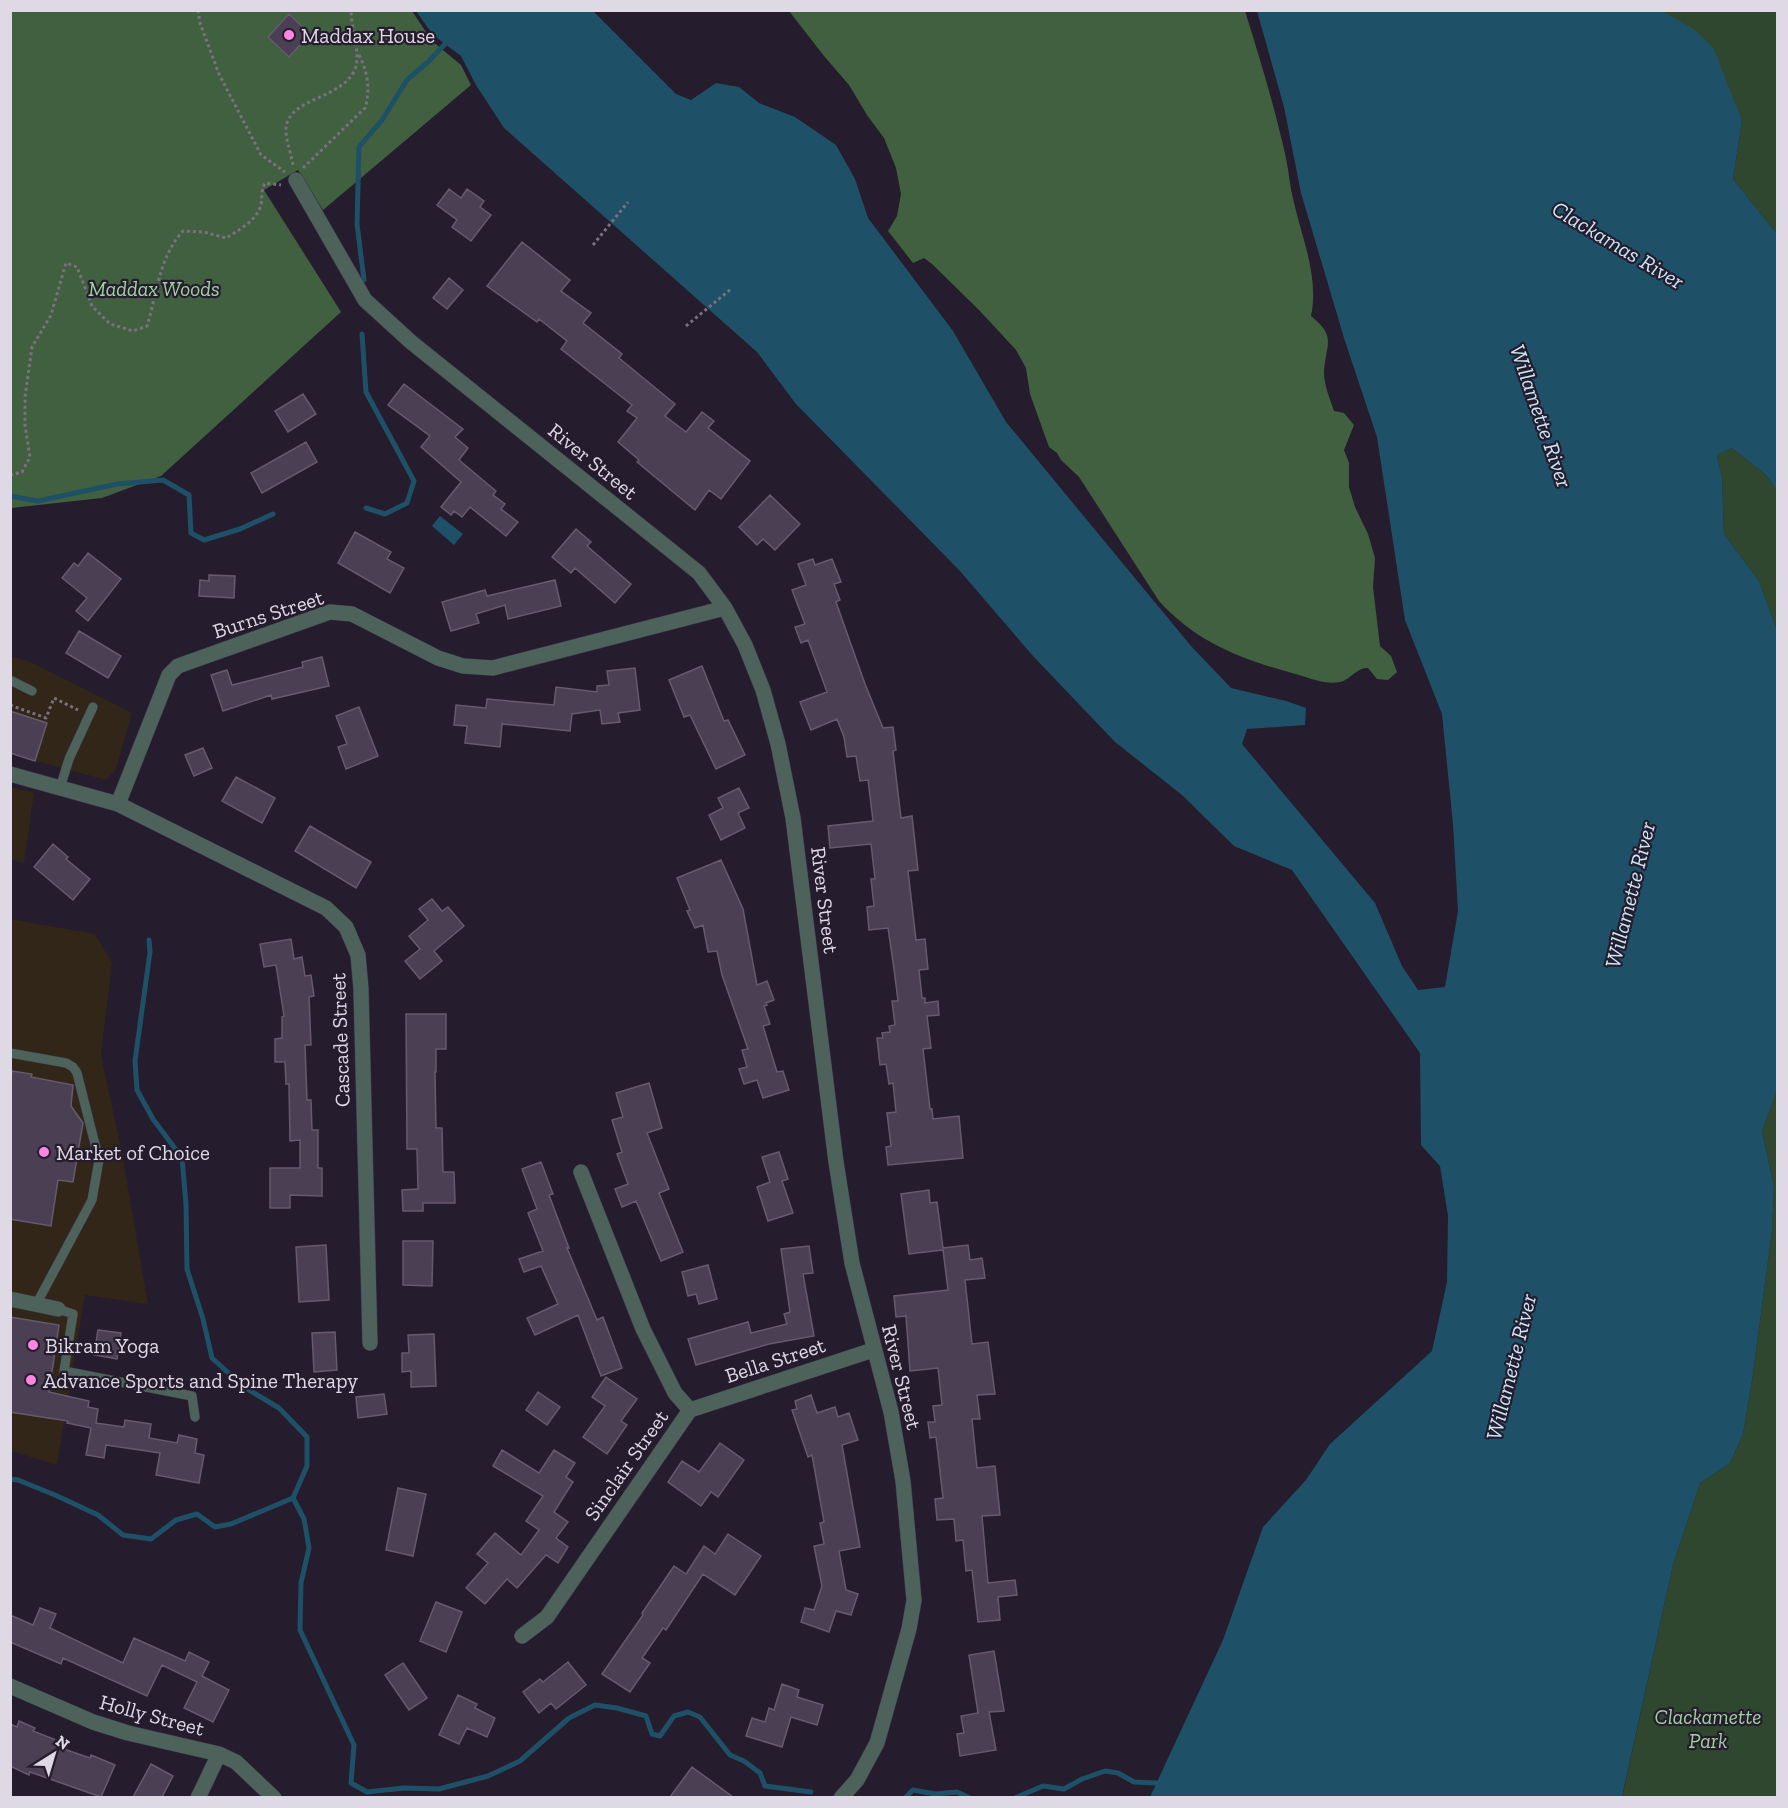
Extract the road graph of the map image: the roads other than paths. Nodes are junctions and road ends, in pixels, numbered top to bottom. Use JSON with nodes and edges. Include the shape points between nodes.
{"nodes":[{"id":1,"x":298,"y":183,"type":"road end"},
{"id":2,"x":725,"y":608,"type":"junction"},
{"id":3,"x":10,"y":680,"type":"edge"},
{"id":4,"x":32,"y":691,"type":"dead end"},
{"id":5,"x":93,"y":707,"type":"dead end"},
{"id":6,"x":10,"y":774,"type":"edge"},
{"id":7,"x":60,"y":788,"type":"junction"},
{"id":8,"x":118,"y":804,"type":"junction"},
{"id":9,"x":10,"y":1053,"type":"edge"},
{"id":10,"x":581,"y":1172,"type":"dead end"},
{"id":11,"x":10,"y":1299,"type":"edge"},
{"id":12,"x":37,"y":1303,"type":"junction"},
{"id":13,"x":58,"y":1309,"type":"joint"},
{"id":14,"x":370,"y":1343,"type":"dead end"},
{"id":15,"x":873,"y":1350,"type":"junction"},
{"id":16,"x":690,"y":1410,"type":"junction"},
{"id":17,"x":195,"y":1417,"type":"dead end"},
{"id":18,"x":522,"y":1636,"type":"dead end"},
{"id":19,"x":10,"y":1686,"type":"edge"},
{"id":20,"x":219,"y":1754,"type":"junction"},
{"id":21,"x":198,"y":1797,"type":"edge"},
{"id":22,"x":274,"y":1797,"type":"edge"},
{"id":23,"x":841,"y":1797,"type":"edge"}],
"edges":[{"from":1,"to":2,"type":"street","name":"River Street","via":[[365,300],[411,342],[699,573]]},
{"from":2,"to":8,"type":"street","name":"Burns Street","via":[[493,668],[463,666],[352,614],[330,612],[178,666],[169,675]]},
{"from":2,"to":15,"type":"street","name":"River Street","via":[[763,690],[793,818],[838,1173],[852,1263]]},
{"from":3,"to":4,"type":"lane"},
{"from":5,"to":7,"type":"lane"},
{"from":6,"to":7,"type":"street"},
{"from":7,"to":8,"type":"street"},
{"from":8,"to":14,"type":"street","name":"Cascade Street","via":[[326,908],[346,927],[358,956],[361,989]]},
{"from":9,"to":12,"type":"lane","via":[[73,1067],[99,1160],[92,1200]]},
{"from":10,"to":16,"type":"street","name":"Sinclair Street","via":[[643,1329],[675,1393]]},
{"from":11,"to":12,"type":"street"},
{"from":12,"to":13,"type":"street"},
{"from":13,"to":17,"type":"lane","via":[[73,1314],[64,1371],[192,1395]]},
{"from":15,"to":16,"type":"street","name":"Bella Street"},
{"from":15,"to":23,"type":"street","name":"River Street","via":[[891,1412],[903,1481],[914,1600],[877,1743],[858,1779]]},
{"from":16,"to":18,"type":"street","name":"Sinclair Street","via":[[547,1617]]},
{"from":19,"to":20,"type":"street","name":"Holly Street","via":[[93,1722]]},
{"from":20,"to":21,"type":"street"},
{"from":20,"to":22,"type":"street","name":"Holly Street","via":[[236,1762]]}]}
